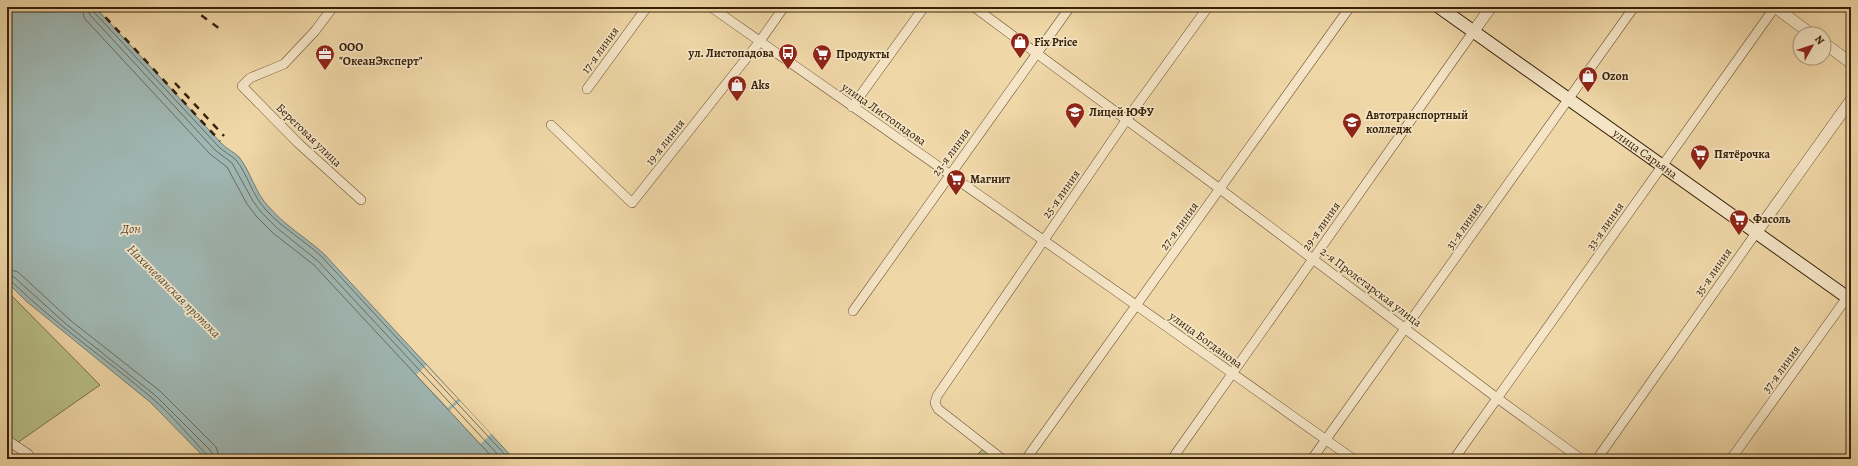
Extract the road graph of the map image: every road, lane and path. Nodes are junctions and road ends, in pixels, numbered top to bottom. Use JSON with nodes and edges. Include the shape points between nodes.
{"nodes":[{"id":1,"x":333,"y":7,"type":"edge"},
{"id":2,"x":647,"y":7,"type":"edge"},
{"id":3,"x":711,"y":7,"type":"edge"},
{"id":4,"x":784,"y":7,"type":"edge"},
{"id":5,"x":924,"y":7,"type":"edge"},
{"id":6,"x":974,"y":7,"type":"edge"},
{"id":7,"x":1070,"y":7,"type":"edge"},
{"id":8,"x":1208,"y":7,"type":"edge"},
{"id":9,"x":1350,"y":7,"type":"edge"},
{"id":10,"x":1439,"y":7,"type":"edge"},
{"id":11,"x":1491,"y":7,"type":"edge"},
{"id":12,"x":1634,"y":7,"type":"edge"},
{"id":13,"x":1775,"y":7,"type":"edge"},
{"id":14,"x":1800,"y":26,"type":"edge"},
{"id":15,"x":1473,"y":32,"type":"junction"},
{"id":16,"x":760,"y":41,"type":"junction"},
{"id":17,"x":1832,"y":50,"type":"edge"},
{"id":18,"x":1036,"y":54,"type":"junction"},
{"id":19,"x":1851,"y":64,"type":"edge"},
{"id":20,"x":587,"y":89,"type":"dead end"},
{"id":21,"x":1568,"y":100,"type":"junction"},
{"id":22,"x":1851,"y":100,"type":"edge"},
{"id":23,"x":852,"y":107,"type":"junction"},
{"id":24,"x":1127,"y":119,"type":"junction"},
{"id":25,"x":551,"y":125,"type":"dead end"},
{"id":26,"x":1662,"y":167,"type":"junction"},
{"id":27,"x":949,"y":174,"type":"junction"},
{"id":28,"x":1220,"y":189,"type":"junction"},
{"id":29,"x":361,"y":200,"type":"dead end"},
{"id":30,"x":1756,"y":233,"type":"junction"},
{"id":31,"x":1044,"y":239,"type":"junction"},
{"id":32,"x":1314,"y":259,"type":"junction"},
{"id":33,"x":1850,"y":296,"type":"edge"},
{"id":34,"x":1137,"y":304,"type":"junction"},
{"id":35,"x":853,"y":311,"type":"dead end"},
{"id":36,"x":1406,"y":329,"type":"junction"},
{"id":37,"x":1232,"y":374,"type":"junction"},
{"id":38,"x":1498,"y":398,"type":"junction"},
{"id":39,"x":1326,"y":439,"type":"junction"},
{"id":40,"x":7,"y":440,"type":"edge"},
{"id":41,"x":31,"y":459,"type":"edge"},
{"id":42,"x":1002,"y":459,"type":"edge"},
{"id":43,"x":1026,"y":459,"type":"edge"},
{"id":44,"x":1172,"y":459,"type":"edge"},
{"id":45,"x":1312,"y":459,"type":"edge"},
{"id":46,"x":1354,"y":459,"type":"edge"},
{"id":47,"x":1454,"y":459,"type":"edge"},
{"id":48,"x":1581,"y":459,"type":"edge"},
{"id":49,"x":1597,"y":459,"type":"edge"},
{"id":50,"x":1731,"y":459,"type":"edge"}],
"edges":[{"from":1,"to":29,"type":"street","name":"Береговая улица","via":[[284,64],[250,78],[242,86],[298,143]]},
{"from":2,"to":20,"type":"street","name":"17-я линия"},
{"from":3,"to":16,"type":"street","name":"улица Листопадова"},
{"from":4,"to":16,"type":"street","name":"19-я линия"},
{"from":5,"to":23,"type":"street"},
{"from":6,"to":18,"type":"street","name":"2-я Пролетарская улица"},
{"from":7,"to":18,"type":"street","name":"23-я линия"},
{"from":8,"to":24,"type":"street","name":"25-я линия"},
{"from":9,"to":28,"type":"street","name":"27-я линия"},
{"from":10,"to":15,"type":"main road","name":"улица Сарьяна"},
{"from":11,"to":15,"type":"street","name":"29-я линия"},
{"from":12,"to":21,"type":"street","name":"31-я линия"},
{"from":13,"to":14,"type":"street"},
{"from":13,"to":26,"type":"street","name":"33-я линия"},
{"from":15,"to":21,"type":"main road","name":"улица Сарьяна"},
{"from":15,"to":32,"type":"street","name":"29-я линия"},
{"from":16,"to":23,"type":"street","name":"улица Листопадова"},
{"from":16,"to":25,"type":"street","name":"19-я линия","via":[[632,203]]},
{"from":17,"to":19,"type":"street"},
{"from":18,"to":24,"type":"street","name":"2-я Пролетарская улица"},
{"from":18,"to":27,"type":"street","name":"23-я линия"},
{"from":21,"to":26,"type":"main road","name":"улица Сарьяна"},
{"from":21,"to":36,"type":"street","name":"31-я линия"},
{"from":22,"to":30,"type":"street","name":"35-я линия"},
{"from":23,"to":27,"type":"street","name":"улица Листопадова"},
{"from":24,"to":28,"type":"street","name":"2-я Пролетарская улица"},
{"from":24,"to":31,"type":"street","name":"25-я линия"},
{"from":26,"to":30,"type":"main road","name":"улица Сарьяна"},
{"from":26,"to":38,"type":"street","name":"33-я линия"},
{"from":27,"to":31,"type":"street","name":"улица Листопадова"},
{"from":27,"to":35,"type":"street","name":"23-я линия"},
{"from":28,"to":32,"type":"street","name":"2-я Пролетарская улица"},
{"from":28,"to":34,"type":"street","name":"27-я линия"},
{"from":30,"to":33,"type":"main road","name":"улица Сарьяна"},
{"from":30,"to":49,"type":"street","name":"35-я линия"},
{"from":31,"to":34,"type":"street","name":"улица Богданова"},
{"from":31,"to":42,"type":"street","name":"25-я линия","via":[[937,396],[935,403],[938,409]]},
{"from":32,"to":36,"type":"street","name":"2-я Пролетарская улица"},
{"from":32,"to":37,"type":"street","name":"29-я линия"},
{"from":33,"to":50,"type":"street","name":"37-я линия"},
{"from":34,"to":37,"type":"street","name":"улица Богданова"},
{"from":34,"to":43,"type":"street","name":"27-я линия"},
{"from":36,"to":38,"type":"street","name":"2-я Пролетарская улица"},
{"from":36,"to":39,"type":"street","name":"31-я линия"},
{"from":37,"to":39,"type":"street","name":"улица Богданова"},
{"from":37,"to":44,"type":"street","name":"29-я линия"},
{"from":38,"to":47,"type":"street","name":"33-я линия"},
{"from":38,"to":48,"type":"street","name":"2-я Пролетарская улица"},
{"from":39,"to":45,"type":"street","name":"31-я линия"},
{"from":39,"to":46,"type":"street","name":"улица Богданова"},
{"from":40,"to":41,"type":"street","via":[[28,454]]}]}
